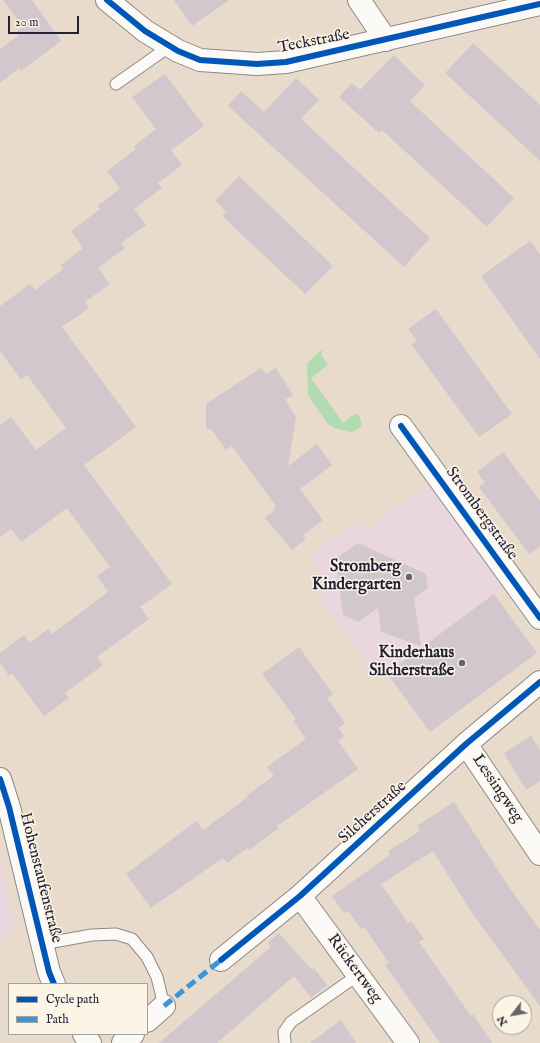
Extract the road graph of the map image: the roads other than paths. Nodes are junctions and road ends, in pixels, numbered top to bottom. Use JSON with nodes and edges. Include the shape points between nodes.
{"nodes":[{"id":1,"x":107,"y":0,"type":"edge"},
{"id":2,"x":359,"y":0,"type":"edge"},
{"id":3,"x":540,"y":4,"type":"edge"},
{"id":4,"x":386,"y":40,"type":"junction"},
{"id":5,"x":170,"y":46,"type":"junction"},
{"id":6,"x":116,"y":84,"type":"dead end"},
{"id":7,"x":401,"y":426,"type":"dead end"},
{"id":8,"x":540,"y":618,"type":"edge"},
{"id":9,"x":540,"y":682,"type":"edge"},
{"id":10,"x":466,"y":744,"type":"junction"},
{"id":11,"x":0,"y":779,"type":"edge"},
{"id":12,"x":540,"y":854,"type":"edge"},
{"id":13,"x":300,"y":896,"type":"junction"},
{"id":14,"x":42,"y":944,"type":"junction"},
{"id":15,"x":221,"y":960,"type":"dead end"},
{"id":16,"x":358,"y":974,"type":"junction"},
{"id":17,"x":54,"y":983,"type":"edge"},
{"id":18,"x":164,"y":1006,"type":"joint"},
{"id":19,"x":148,"y":1021,"type":"edge"},
{"id":20,"x":132,"y":1035,"type":"edge"},
{"id":21,"x":123,"y":1043,"type":"edge"},
{"id":22,"x":285,"y":1043,"type":"edge"},
{"id":23,"x":408,"y":1043,"type":"edge"}],
"edges":[{"from":1,"to":5,"type":"street","name":"Teckstraße","via":[[128,19]]},
{"from":2,"to":4,"type":"street","name":"Teckstraße"},
{"from":3,"to":4,"type":"street","name":"Teckstraße"},
{"from":4,"to":5,"type":"street","name":"Teckstraße","via":[[286,62],[258,64],[200,60]]},
{"from":5,"to":6,"type":"lane"},
{"from":7,"to":8,"type":"street","name":"Strombergstraße"},
{"from":9,"to":10,"type":"street","name":"Silcherstraße"},
{"from":10,"to":12,"type":"street","name":"Lessingweg"},
{"from":10,"to":13,"type":"street","name":"Silcherstraße"},
{"from":11,"to":14,"type":"street","name":"Hohenstaufenstraße"},
{"from":13,"to":15,"type":"street","name":"Silcherstraße"},
{"from":13,"to":16,"type":"street","name":"Rückertweg"},
{"from":14,"to":17,"type":"street","name":"Hohenstaufenstraße"},
{"from":14,"to":18,"type":"lane","via":[[92,935],[116,934],[132,939],[147,957],[157,977]]},
{"from":16,"to":22,"type":"lane","via":[[291,1022],[284,1032]]},
{"from":16,"to":23,"type":"street","name":"Rückertweg"},
{"from":18,"to":19,"type":"street"},
{"from":20,"to":21,"type":"street"}]}
